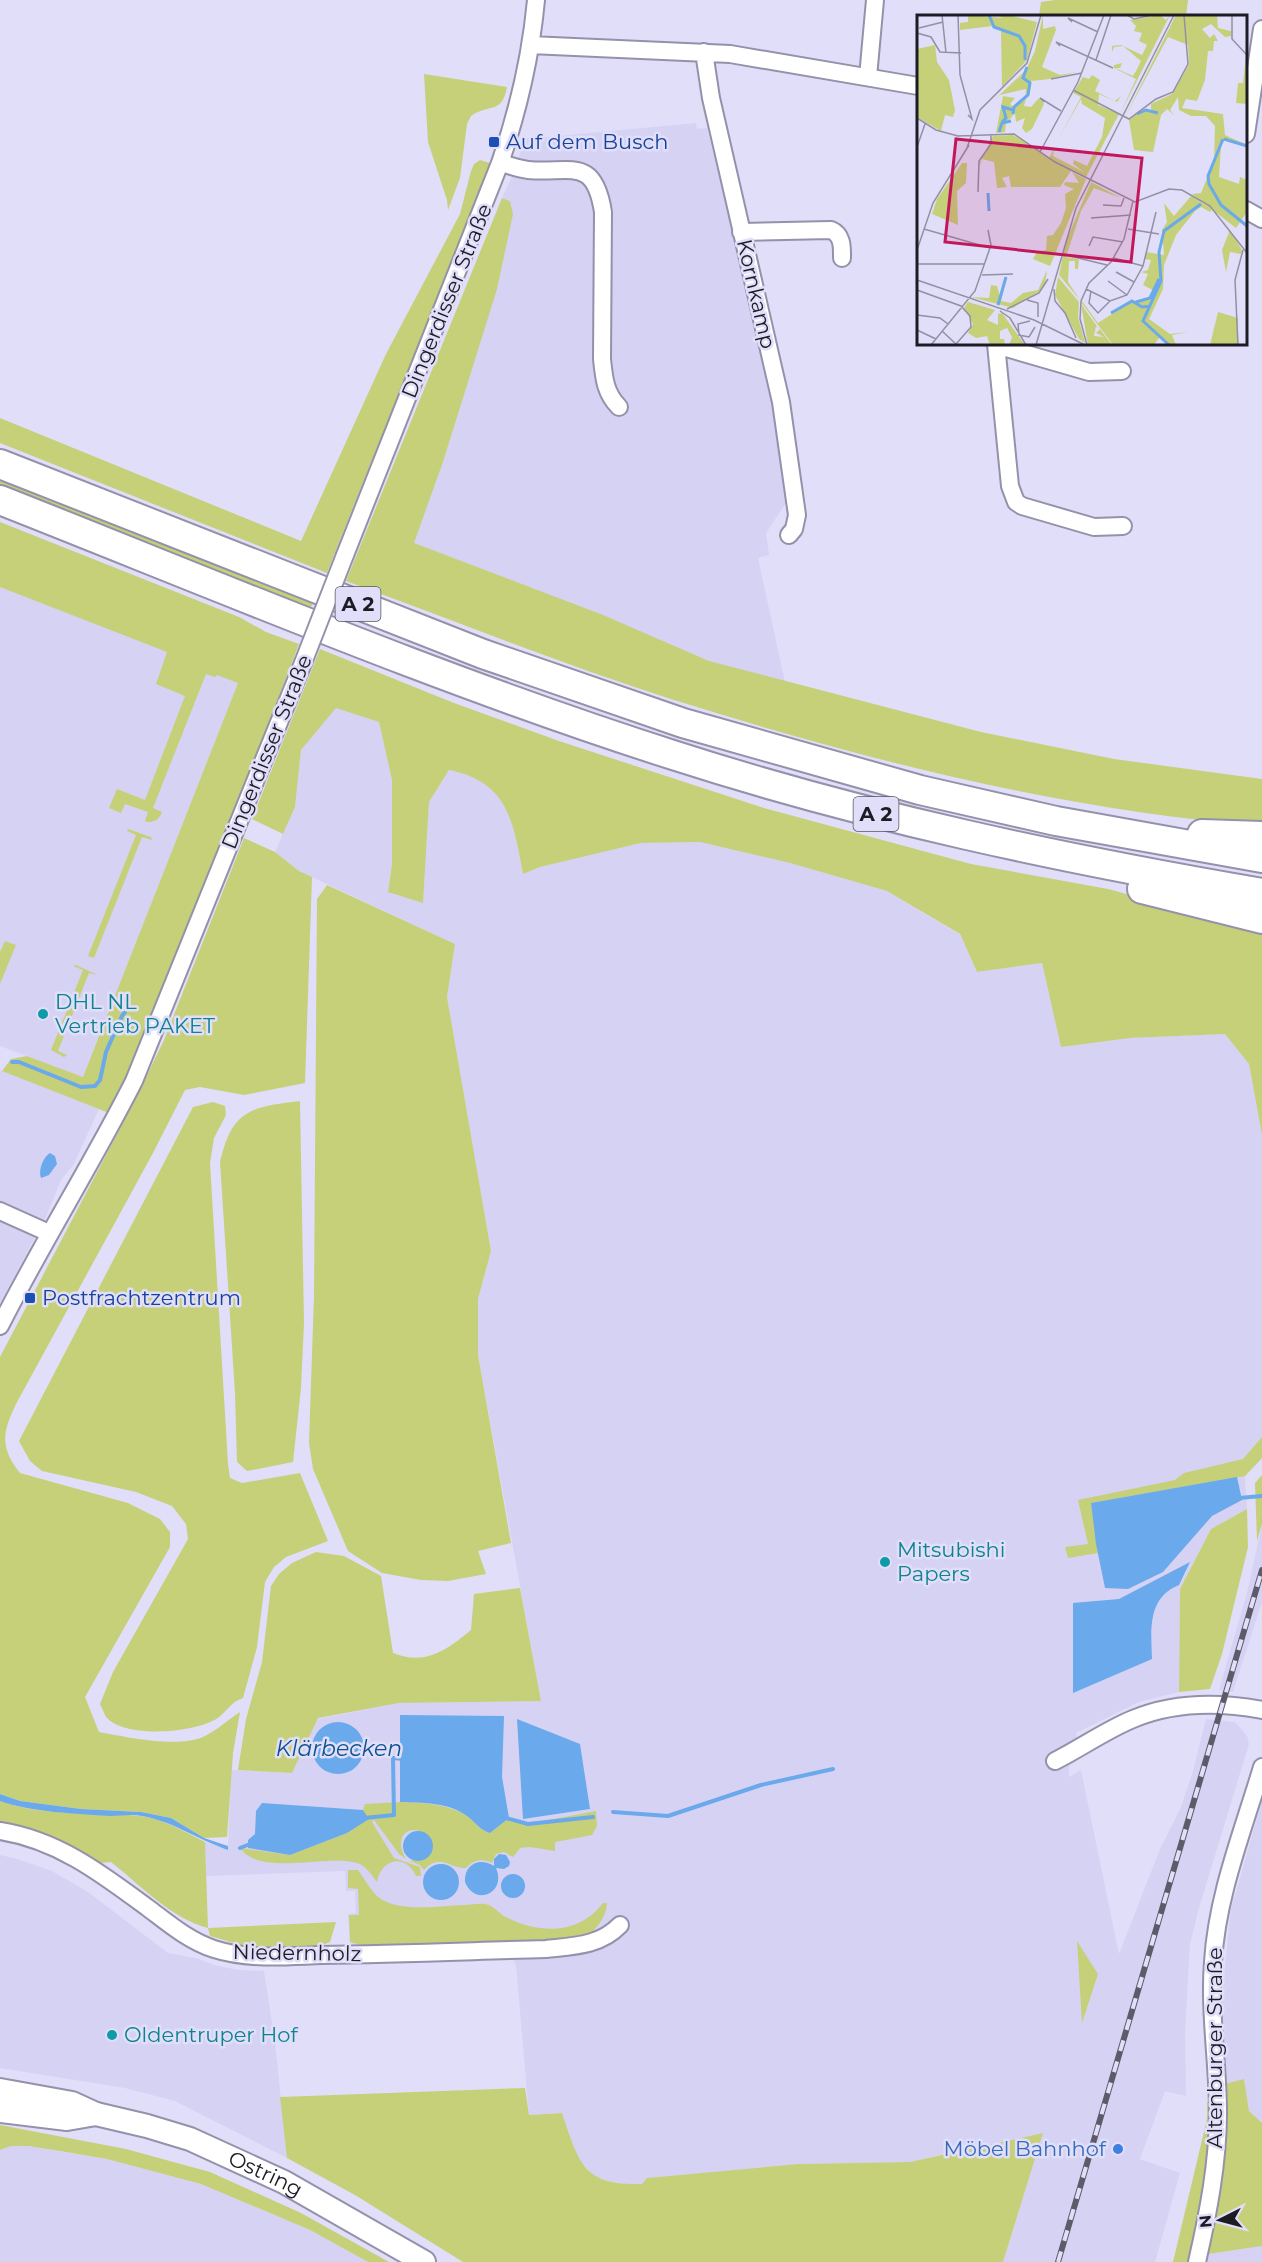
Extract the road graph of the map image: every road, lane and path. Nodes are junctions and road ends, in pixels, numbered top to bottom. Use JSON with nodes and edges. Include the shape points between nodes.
{"nodes":[{"id":1,"x":536,"y":0,"type":"edge"},
{"id":2,"x":874,"y":0,"type":"edge"},
{"id":3,"x":1262,"y":29,"type":"edge"},
{"id":4,"x":530,"y":45,"type":"junction"},
{"id":5,"x":704,"y":52,"type":"junction"},
{"id":6,"x":868,"y":77,"type":"junction"},
{"id":7,"x":917,"y":86,"type":"edge"},
{"id":8,"x":1247,"y":122,"type":"edge"},
{"id":9,"x":500,"y":162,"type":"junction"},
{"id":10,"x":1247,"y":211,"type":"edge"},
{"id":11,"x":1262,"y":219,"type":"edge"},
{"id":12,"x":741,"y":232,"type":"junction"},
{"id":13,"x":842,"y":258,"type":"dead end"},
{"id":14,"x":996,"y":345,"type":"edge"},
{"id":15,"x":999,"y":345,"type":"edge"},
{"id":16,"x":1122,"y":371,"type":"dead end"},
{"id":17,"x":619,"y":406,"type":"dead end"},
{"id":18,"x":0,"y":464,"type":"edge"},
{"id":19,"x":0,"y":500,"type":"edge"},
{"id":20,"x":1123,"y":526,"type":"dead end"},
{"id":21,"x":789,"y":535,"type":"dead end"},
{"id":22,"x":1134,"y":836,"type":"junction"},
{"id":23,"x":1262,"y":836,"type":"edge"},
{"id":24,"x":1262,"y":858,"type":"edge"},
{"id":25,"x":1082,"y":861,"type":"junction"},
{"id":26,"x":1262,"y":894,"type":"edge"},
{"id":27,"x":1262,"y":919,"type":"edge"},
{"id":28,"x":0,"y":1211,"type":"edge"},
{"id":29,"x":49,"y":1233,"type":"junction"},
{"id":30,"x":0,"y":1326,"type":"edge"},
{"id":31,"x":1262,"y":1710,"type":"edge"},
{"id":32,"x":1055,"y":1761,"type":"dead end"},
{"id":33,"x":1262,"y":1767,"type":"edge"},
{"id":34,"x":0,"y":1831,"type":"edge"},
{"id":35,"x":620,"y":1925,"type":"dead end"},
{"id":36,"x":0,"y":2090,"type":"edge"},
{"id":37,"x":0,"y":2110,"type":"edge"},
{"id":38,"x":96,"y":2114,"type":"junction"},
{"id":39,"x":424,"y":2262,"type":"edge"},
{"id":40,"x":1197,"y":2262,"type":"edge"}],
"edges":[{"from":1,"to":4,"type":"street","name":"Dingerdisser Straße"},
{"from":2,"to":6,"type":"street"},
{"from":3,"to":8,"type":"street"},
{"from":4,"to":5,"type":"street"},
{"from":4,"to":9,"type":"street","name":"Dingerdisser Straße"},
{"from":5,"to":6,"type":"street"},
{"from":5,"to":12,"type":"street","name":"Kornkamp"},
{"from":6,"to":7,"type":"street"},
{"from":9,"to":17,"type":"street","via":[[526,170],[580,171],[597,188],[603,212],[602,359],[604,378]]},
{"from":9,"to":29,"type":"street","name":"Dingerdisser Straße","bridge":true,"via":[[134,1081]]},
{"from":10,"to":11,"type":"street"},
{"from":12,"to":13,"type":"street","via":[[836,231]]},
{"from":12,"to":21,"type":"street","name":"Kornkamp","via":[[783,414],[797,515]]},
{"from":14,"to":20,"type":"street","via":[[1010,486],[1016,502],[1094,528]]},
{"from":15,"to":16,"type":"street","via":[[1089,372]]},
{"from":18,"to":22,"type":"highway","number":"A 2","via":[[483,654],[683,723],[920,790]]},
{"from":19,"to":25,"type":"highway","number":"A 2","via":[[499,696],[674,755],[896,819]]},
{"from":22,"to":23,"type":"highway"},
{"from":22,"to":24,"type":"highway","number":"A 2"},
{"from":25,"to":26,"type":"highway","number":"A 2"},
{"from":25,"to":27,"type":"highway","via":[[1104,880]]},
{"from":28,"to":29,"type":"street"},
{"from":29,"to":30,"type":"street","name":"Dingerdisser Straße"},
{"from":31,"to":32,"type":"street","via":[[1210,1704],[1161,1711],[1133,1719]]},
{"from":33,"to":40,"type":"street","name":"Altenburger Straße","via":[[1217,1925],[1212,1991],[1218,2142]]},
{"from":34,"to":35,"type":"street","name":"Niedernholz","via":[[70,1854],[197,1941],[244,1955],[546,1949],[601,1940]]},
{"from":36,"to":38,"type":"main road","name":"Ostring","via":[[72,2103]]},
{"from":37,"to":38,"type":"main road","name":"Ostring","via":[[67,2119]]},
{"from":38,"to":39,"type":"main road","name":"Ostring","via":[[179,2136],[228,2156],[284,2182]]}]}
